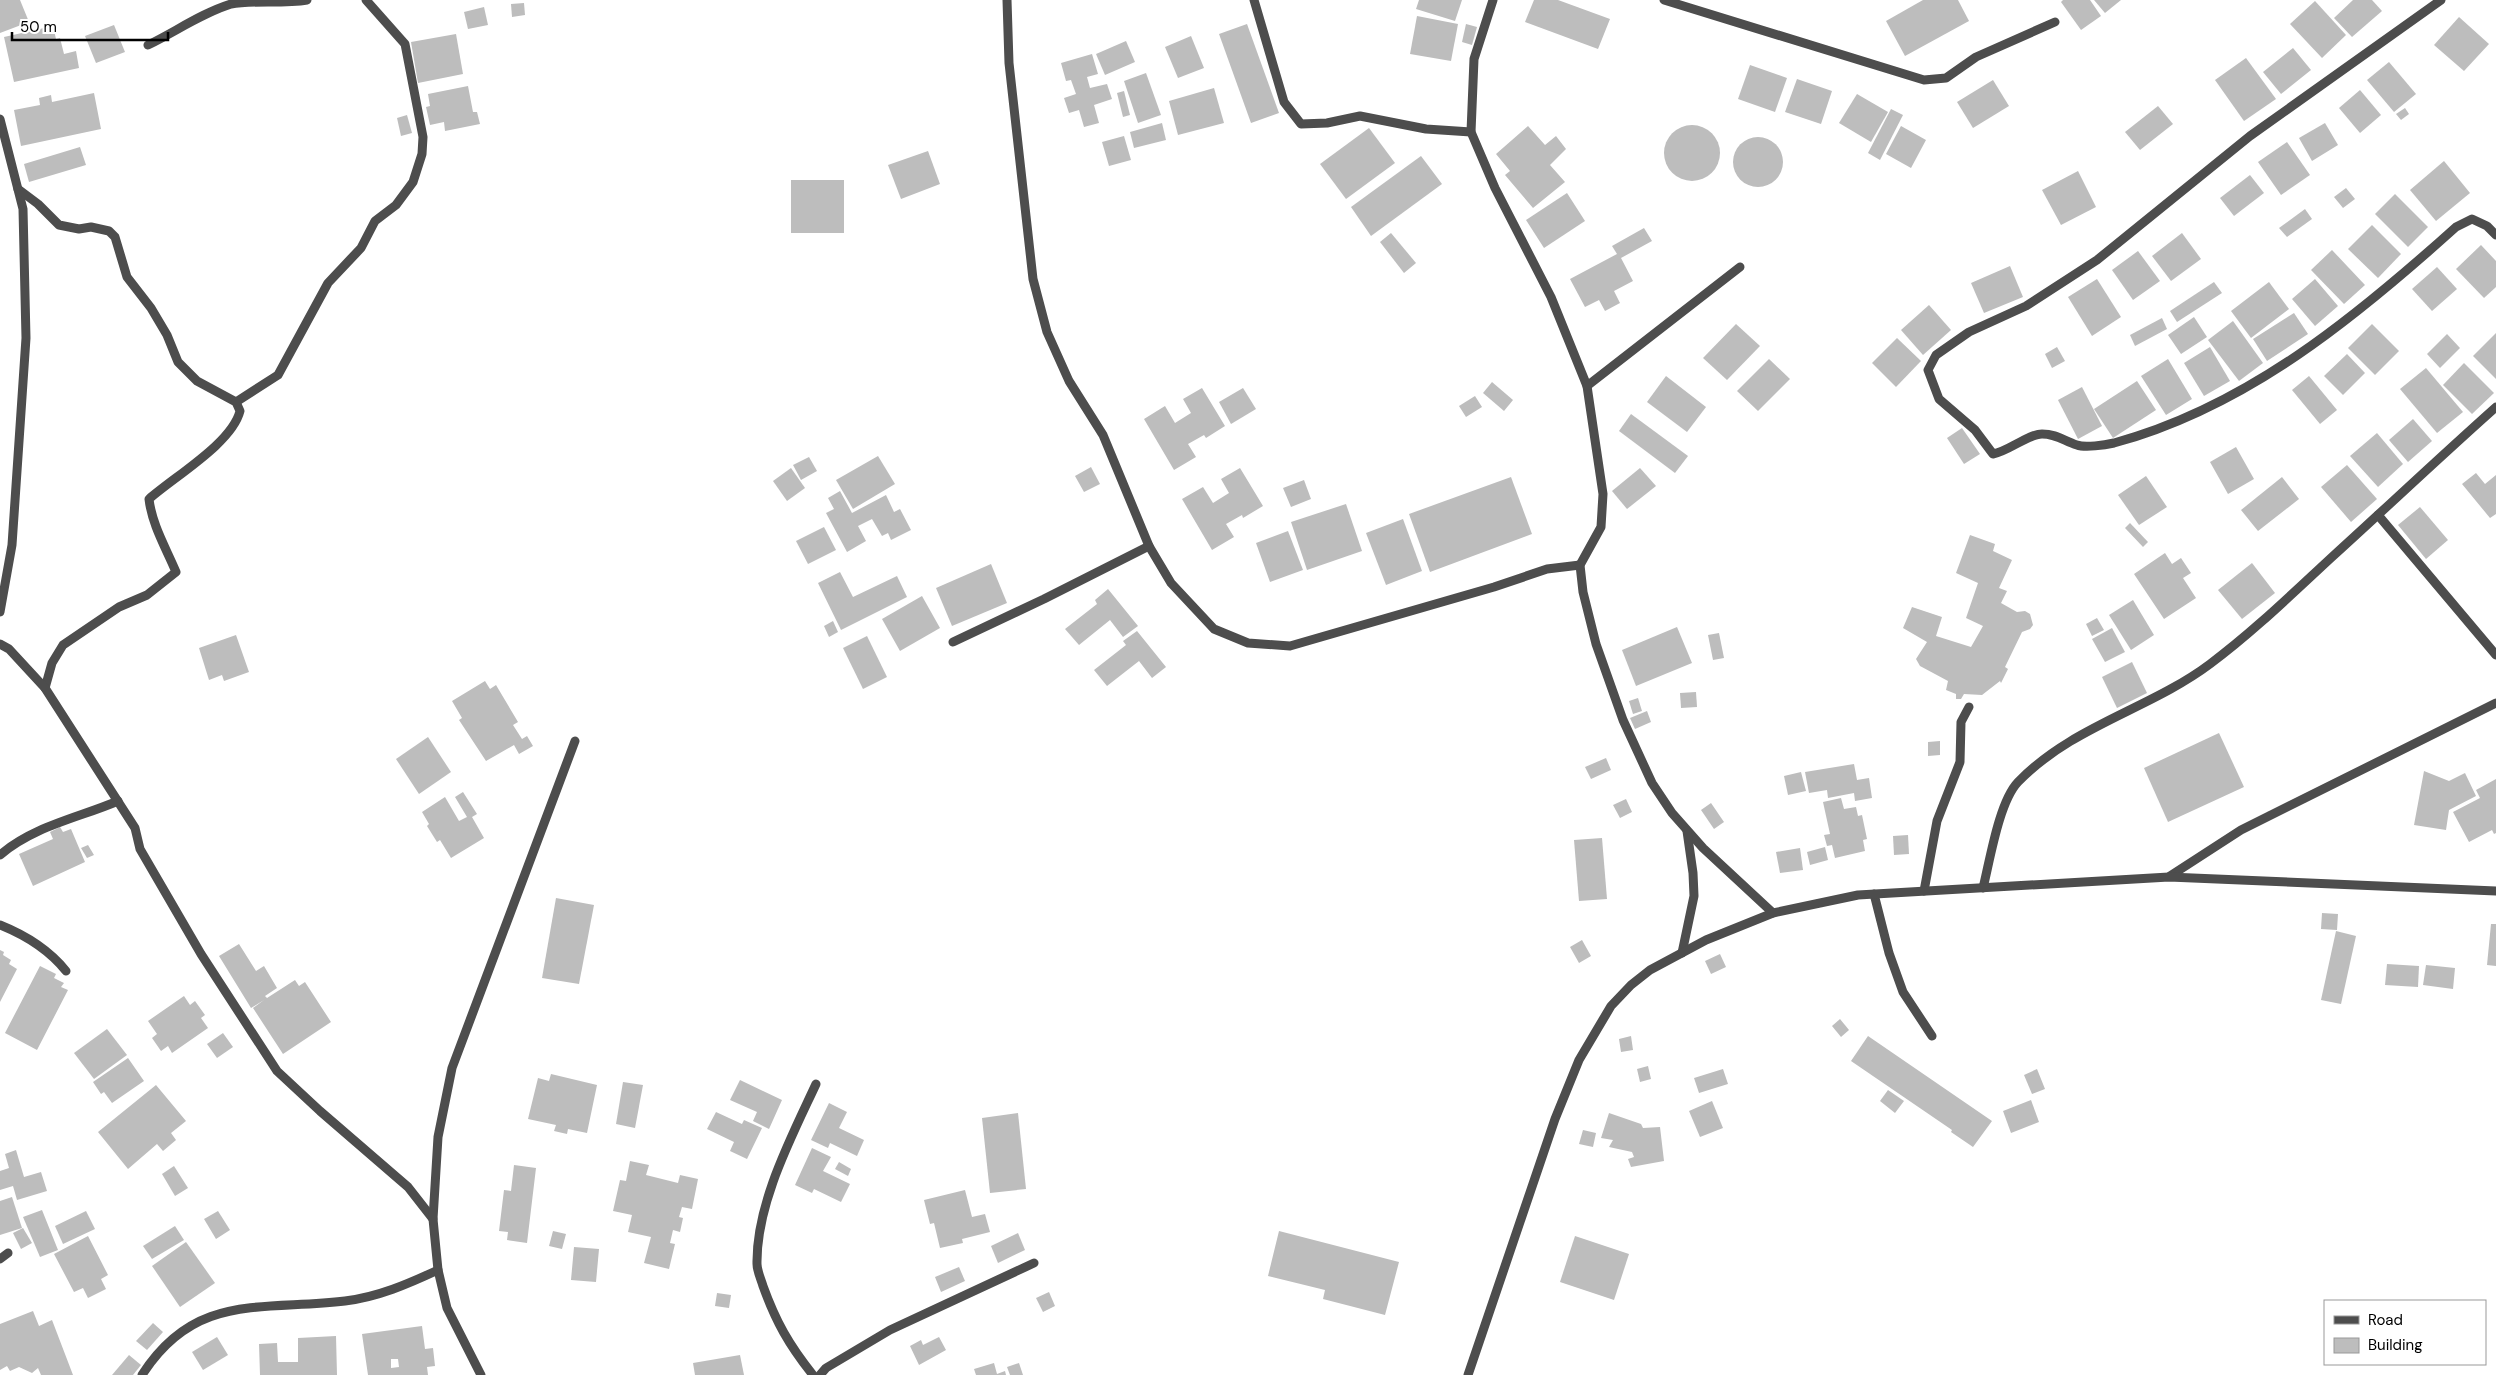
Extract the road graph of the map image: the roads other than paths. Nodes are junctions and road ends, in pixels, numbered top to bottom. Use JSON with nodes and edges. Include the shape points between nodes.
{"nodes":[{"id":1,"x":307,"y":0,"type":"edge"},
{"id":2,"x":366,"y":0,"type":"edge"},
{"id":3,"x":1007,"y":0,"type":"edge"},
{"id":4,"x":1254,"y":0,"type":"edge"},
{"id":5,"x":1494,"y":0,"type":"edge"},
{"id":6,"x":1664,"y":0,"type":"edge"},
{"id":7,"x":2441,"y":0,"type":"edge"},
{"id":8,"x":2055,"y":22,"type":"dead end"},
{"id":9,"x":148,"y":45,"type":"dead end"},
{"id":10,"x":0,"y":119,"type":"edge"},
{"id":11,"x":1471,"y":132,"type":"junction"},
{"id":12,"x":18,"y":189,"type":"junction"},
{"id":13,"x":2496,"y":235,"type":"edge"},
{"id":14,"x":1740,"y":267,"type":"dead end"},
{"id":15,"x":1586,"y":386,"type":"junction"},
{"id":16,"x":236,"y":402,"type":"junction"},
{"id":17,"x":2496,"y":407,"type":"edge"},
{"id":18,"x":2378,"y":515,"type":"junction"},
{"id":19,"x":1149,"y":546,"type":"junction"},
{"id":20,"x":1580,"y":566,"type":"junction"},
{"id":21,"x":0,"y":612,"type":"edge"},
{"id":22,"x":954,"y":642,"type":"dead end"},
{"id":23,"x":0,"y":644,"type":"edge"},
{"id":24,"x":0,"y":649,"type":"edge"},
{"id":25,"x":2496,"y":655,"type":"edge"},
{"id":26,"x":46,"y":688,"type":"junction"},
{"id":27,"x":2496,"y":704,"type":"edge"},
{"id":28,"x":1969,"y":707,"type":"dead end"},
{"id":29,"x":575,"y":741,"type":"dead end"},
{"id":30,"x":90,"y":760,"type":"dead end"},
{"id":31,"x":118,"y":801,"type":"junction"},
{"id":32,"x":1687,"y":830,"type":"junction"},
{"id":33,"x":0,"y":855,"type":"edge"},
{"id":34,"x":2169,"y":877,"type":"junction"},
{"id":35,"x":1983,"y":888,"type":"junction"},
{"id":36,"x":1924,"y":891,"type":"junction"},
{"id":37,"x":2496,"y":891,"type":"edge"},
{"id":38,"x":1874,"y":894,"type":"junction"},
{"id":39,"x":1773,"y":913,"type":"junction"},
{"id":40,"x":0,"y":925,"type":"edge"},
{"id":41,"x":1682,"y":953,"type":"junction"},
{"id":42,"x":66,"y":971,"type":"dead end"},
{"id":43,"x":1932,"y":1036,"type":"dead end"},
{"id":44,"x":816,"y":1084,"type":"dead end"},
{"id":45,"x":433,"y":1219,"type":"junction"},
{"id":46,"x":1034,"y":1263,"type":"dead end"},
{"id":47,"x":438,"y":1270,"type":"junction"},
{"id":48,"x":142,"y":1375,"type":"edge"},
{"id":49,"x":481,"y":1375,"type":"edge"},
{"id":50,"x":813,"y":1375,"type":"edge"},
{"id":51,"x":820,"y":1375,"type":"edge"},
{"id":52,"x":1468,"y":1375,"type":"edge"}],
"edges":[{"from":1,"to":9,"type":"street","via":[[232,4]]},
{"from":2,"to":16,"type":"street","via":[[404,44],[423,137],[419,164],[402,197],[375,221],[362,248],[328,283],[278,375]]},
{"from":3,"to":19,"type":"street","via":[[1009,63],[1033,279],[1047,332],[1069,381],[1103,435]]},
{"from":4,"to":11,"type":"street","via":[[1284,102],[1301,124],[1327,123],[1360,116],[1426,129]]},
{"from":5,"to":11,"type":"street","via":[[1474,59]]},
{"from":6,"to":8,"type":"street","via":[[1924,80],[1946,78],[1976,57]]},
{"from":7,"to":13,"type":"street","via":[[2250,136],[2097,260],[2026,306],[1969,332],[1936,355],[1928,370],[1939,399],[1975,430],[1993,454],[2039,434],[2058,435],[2078,446],[2112,444],[2164,426],[2224,399],[2308,349],[2367,305],[2456,227],[2472,218]]},
{"from":10,"to":12,"type":"street"},
{"from":11,"to":15,"type":"street","via":[[1495,188],[1551,297]]},
{"from":12,"to":16,"type":"street","via":[[59,225],[79,230],[91,226],[109,231],[119,248],[127,277],[151,308],[178,362],[198,381]]},
{"from":12,"to":21,"type":"street","via":[[23,209],[26,338],[12,544]]},
{"from":14,"to":15,"type":"street"},
{"from":15,"to":20,"type":"street","via":[[1603,494],[1600,527]]},
{"from":16,"to":26,"type":"street","via":[[240,411],[237,423],[225,438],[149,499],[150,511],[176,572],[147,595],[119,607],[62,645],[52,663]]},
{"from":17,"to":18,"type":"street"},
{"from":18,"to":25,"type":"street"},
{"from":18,"to":35,"type":"street","via":[[2210,664],[2152,699],[2074,737],[2016,783],[2001,814]]},
{"from":19,"to":20,"type":"street","via":[[1171,583],[1214,629],[1248,644],[1290,646],[1547,569]]},
{"from":19,"to":22,"type":"street"},
{"from":20,"to":32,"type":"street","via":[[1596,644],[1623,720],[1652,783]]},
{"from":23,"to":26,"type":"street"},
{"from":24,"to":26,"type":"street"},
{"from":26,"to":30,"type":"street","via":[[73,725]]},
{"from":26,"to":31,"type":"street"},
{"from":27,"to":34,"type":"street","via":[[2241,830]]},
{"from":28,"to":36,"type":"street","via":[[1961,722],[1960,762],[1937,821]]},
{"from":29,"to":45,"type":"street","via":[[452,1068],[438,1137]]},
{"from":31,"to":33,"type":"street","via":[[55,823],[16,842]]},
{"from":31,"to":45,"type":"street","via":[[135,828],[140,849],[201,954],[277,1071],[408,1187]]},
{"from":32,"to":39,"type":"street"},
{"from":32,"to":41,"type":"street","via":[[1694,896]]},
{"from":34,"to":35,"type":"street"},
{"from":34,"to":37,"type":"street"},
{"from":35,"to":36,"type":"street"},
{"from":36,"to":38,"type":"street"},
{"from":38,"to":39,"type":"street"},
{"from":38,"to":43,"type":"street","via":[[1903,992]]},
{"from":39,"to":41,"type":"street"},
{"from":40,"to":42,"type":"street","via":[[27,938],[57,960]]},
{"from":41,"to":52,"type":"street","via":[[1650,970],[1611,1006],[1579,1060],[1555,1119]]},
{"from":44,"to":50,"type":"street","via":[[787,1146],[762,1216],[756,1265],[789,1345]]},
{"from":45,"to":47,"type":"street"},
{"from":46,"to":51,"type":"street","via":[[890,1330],[826,1368]]},
{"from":47,"to":48,"type":"street","via":[[398,1289],[346,1301],[259,1305],[220,1311],[181,1332],[153,1358]]},
{"from":47,"to":49,"type":"street","via":[[447,1308]]}]}
